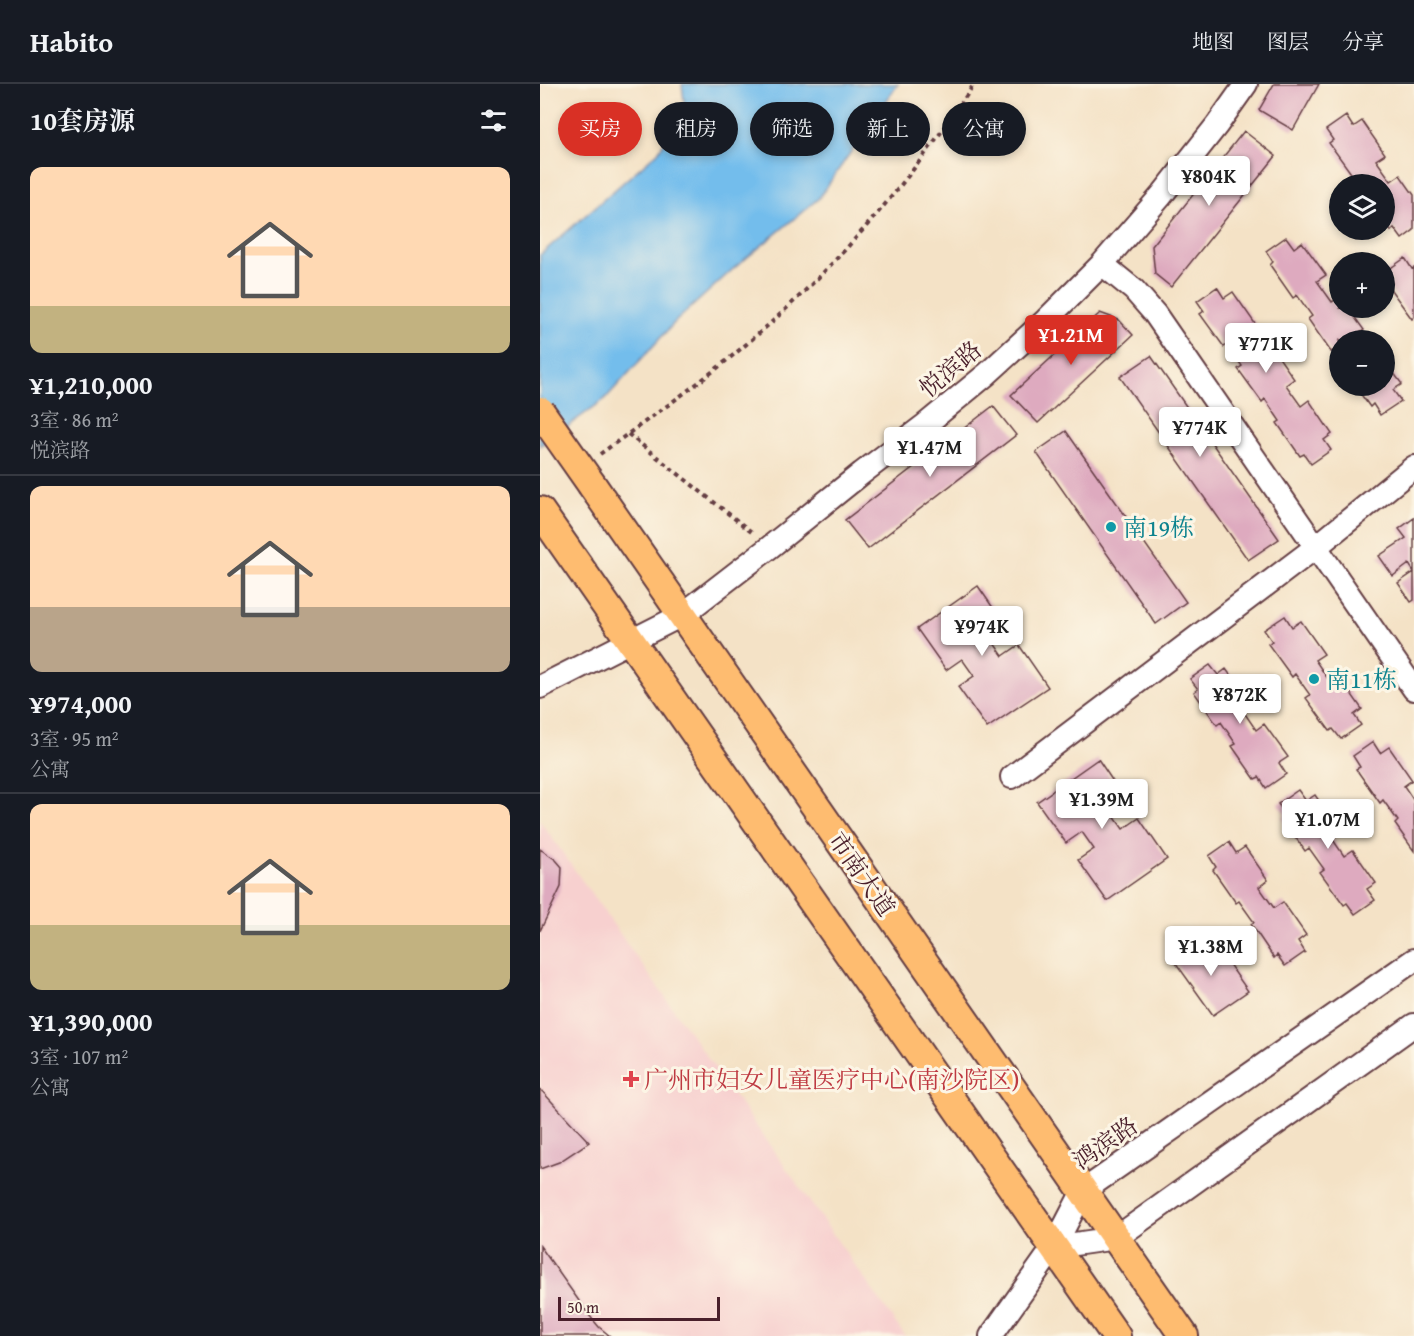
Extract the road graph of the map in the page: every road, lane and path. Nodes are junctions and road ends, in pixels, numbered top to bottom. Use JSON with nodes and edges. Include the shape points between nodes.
{"nodes":[{"id":1,"x":974,"y":84,"type":"edge"},
{"id":2,"x":1246,"y":84,"type":"edge"},
{"id":3,"x":1102,"y":264,"type":"junction"},
{"id":4,"x":540,"y":411,"type":"edge"},
{"id":5,"x":628,"y":434,"type":"junction"},
{"id":6,"x":1414,"y":466,"type":"edge"},
{"id":7,"x":592,"y":473,"type":"junction"},
{"id":8,"x":542,"y":514,"type":"edge"},
{"id":9,"x":770,"y":547,"type":"junction"},
{"id":10,"x":1316,"y":547,"type":"junction"},
{"id":11,"x":681,"y":615,"type":"junction"},
{"id":12,"x":631,"y":640,"type":"junction"},
{"id":13,"x":540,"y":687,"type":"edge"},
{"id":14,"x":1414,"y":689,"type":"edge"},
{"id":15,"x":1012,"y":777,"type":"dead end"},
{"id":16,"x":1414,"y":960,"type":"edge"},
{"id":17,"x":1414,"y":1025,"type":"edge"},
{"id":18,"x":1083,"y":1191,"type":"junction"},
{"id":19,"x":1116,"y":1238,"type":"junction"},
{"id":20,"x":1054,"y":1247,"type":"junction"},
{"id":21,"x":991,"y":1336,"type":"edge"},
{"id":22,"x":1116,"y":1336,"type":"edge"},
{"id":23,"x":1184,"y":1336,"type":"edge"}],
"edges":[{"from":1,"to":5,"type":"path","via":[[889,200],[809,286],[722,364]]},
{"from":2,"to":3,"type":"street","name":"悦滨路","via":[[1161,196]]},
{"from":3,"to":9,"type":"street","name":"悦滨路","via":[[987,374]]},
{"from":3,"to":10,"type":"street","via":[[1134,290],[1155,314]]},
{"from":4,"to":7,"type":"main road","name":"市南大道","bridge":true},
{"from":5,"to":7,"type":"path"},
{"from":5,"to":9,"type":"path"},
{"from":6,"to":10,"type":"street"},
{"from":7,"to":11,"type":"main road","name":"市南大道"},
{"from":8,"to":12,"type":"main road"},
{"from":9,"to":11,"type":"street","name":"悦滨路"},
{"from":10,"to":14,"type":"street"},
{"from":10,"to":15,"type":"street"},
{"from":11,"to":12,"type":"street","name":"悦滨路"},
{"from":11,"to":18,"type":"main road","name":"市南大道"},
{"from":12,"to":13,"type":"street","name":"悦滨路"},
{"from":12,"to":20,"type":"main road"},
{"from":16,"to":18,"type":"street","name":"鸿滨路"},
{"from":17,"to":19,"type":"street"},
{"from":18,"to":19,"type":"main road","name":"市南大道"},
{"from":18,"to":20,"type":"street","name":"鸿滨路"},
{"from":19,"to":20,"type":"street"},
{"from":19,"to":23,"type":"main road","name":"市南大道"},
{"from":20,"to":21,"type":"street","name":"鸿滨路"},
{"from":20,"to":22,"type":"main road"}]}
